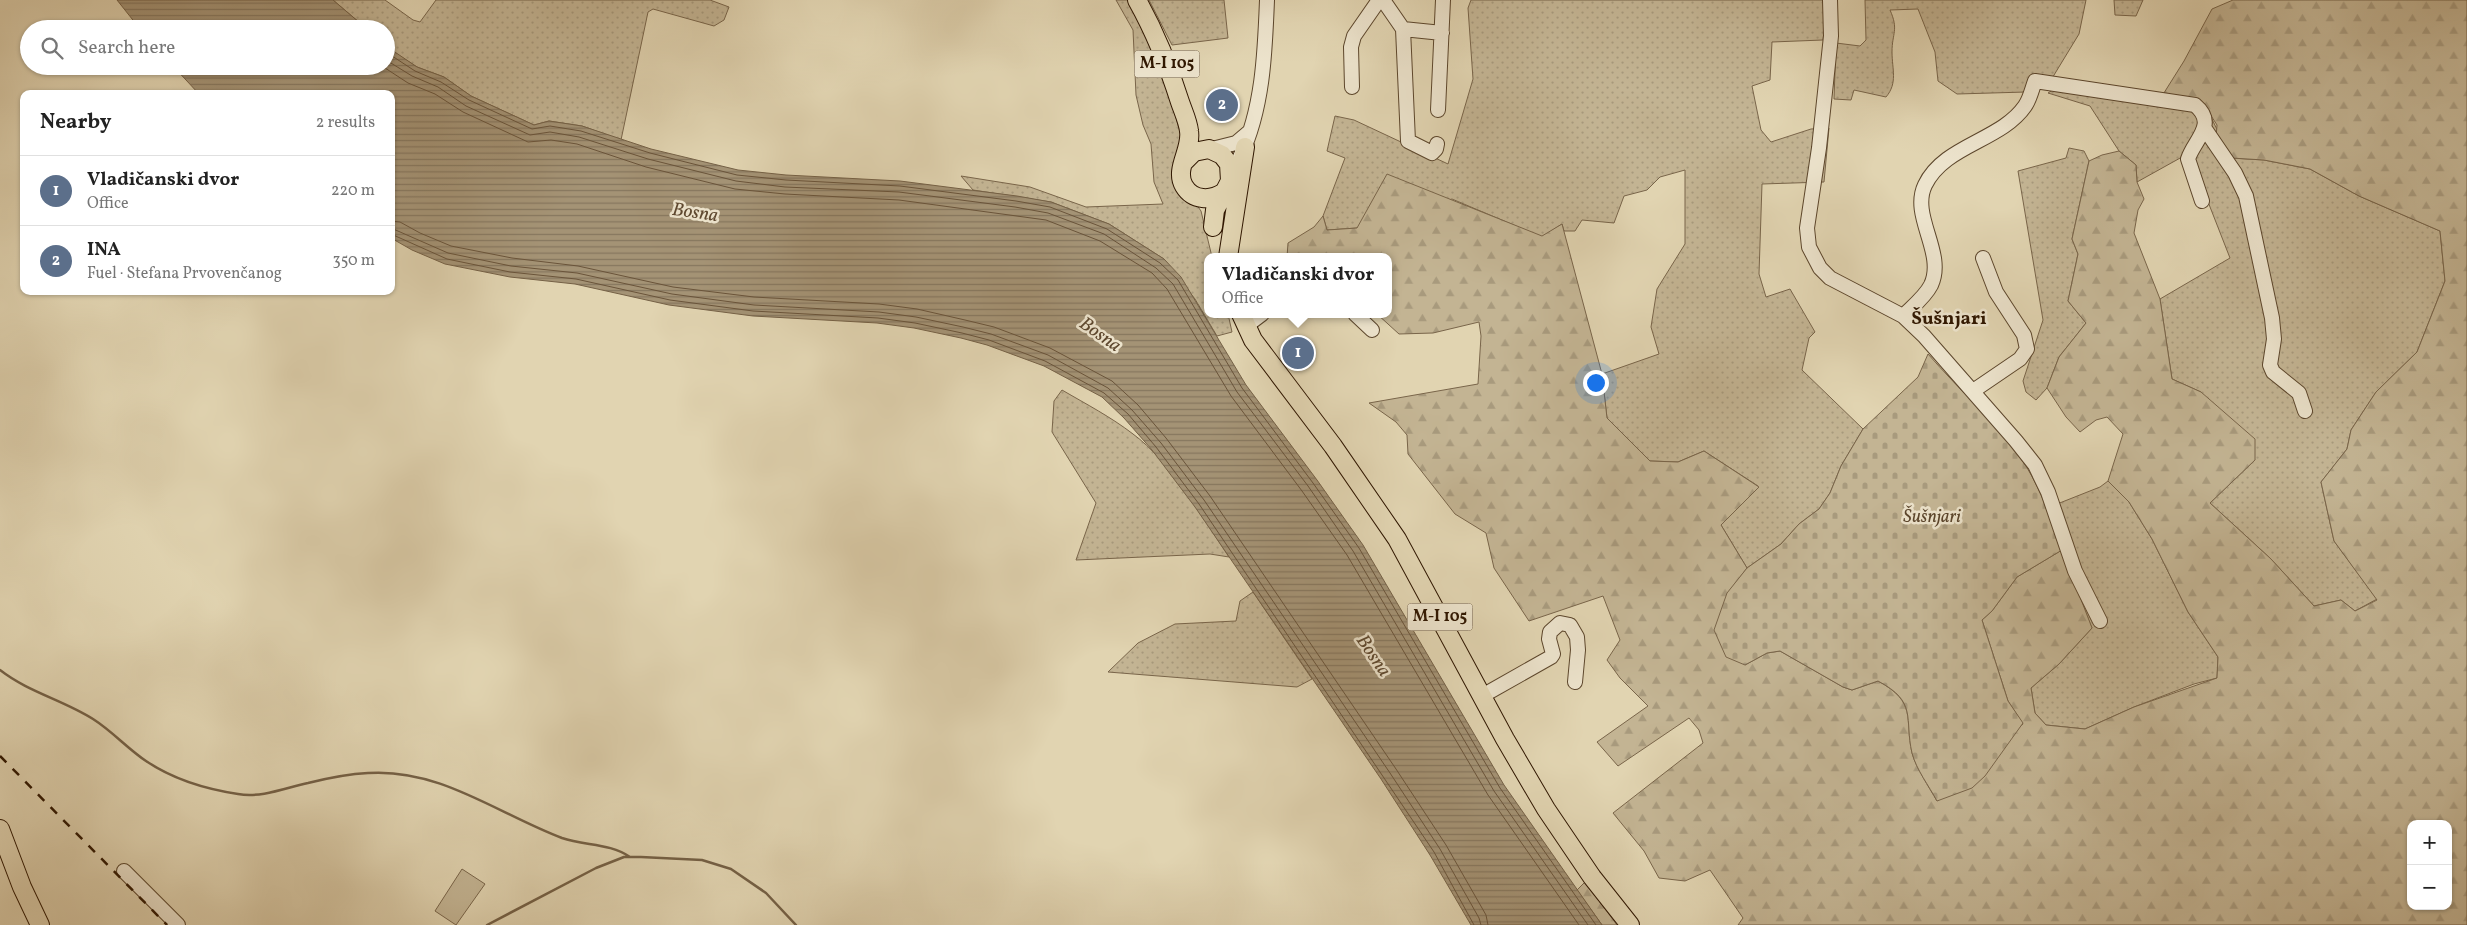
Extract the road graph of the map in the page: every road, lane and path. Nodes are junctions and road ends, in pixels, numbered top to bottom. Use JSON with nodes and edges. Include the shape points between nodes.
{"nodes":[{"id":1,"x":1137,"y":0,"type":"edge"},
{"id":2,"x":1267,"y":0,"type":"edge"},
{"id":3,"x":1379,"y":0,"type":"edge"},
{"id":4,"x":1383,"y":0,"type":"edge"},
{"id":5,"x":1443,"y":0,"type":"edge"},
{"id":6,"x":1830,"y":0,"type":"edge"},
{"id":7,"x":1402,"y":29,"type":"junction"},
{"id":8,"x":1442,"y":33,"type":"junction"},
{"id":9,"x":1352,"y":87,"type":"dead end"},
{"id":10,"x":1438,"y":110,"type":"dead end"},
{"id":11,"x":1251,"y":126,"type":"junction"},
{"id":12,"x":2204,"y":129,"type":"junction"},
{"id":13,"x":1189,"y":131,"type":"junction"},
{"id":14,"x":1437,"y":144,"type":"dead end"},
{"id":15,"x":1245,"y":147,"type":"junction"},
{"id":16,"x":1210,"y":149,"type":"junction"},
{"id":17,"x":1184,"y":163,"type":"junction"},
{"id":18,"x":1231,"y":175,"type":"junction"},
{"id":19,"x":1224,"y":192,"type":"junction"},
{"id":20,"x":1196,"y":197,"type":"junction"},
{"id":21,"x":2202,"y":201,"type":"dead end"},
{"id":22,"x":1213,"y":227,"type":"junction"},
{"id":23,"x":1221,"y":253,"type":"edge"},
{"id":24,"x":1229,"y":253,"type":"edge"},
{"id":25,"x":1983,"y":258,"type":"dead end"},
{"id":26,"x":1903,"y":316,"type":"junction"},
{"id":27,"x":1359,"y":318,"type":"edge"},
{"id":28,"x":1243,"y":320,"type":"edge"},
{"id":29,"x":1372,"y":330,"type":"dead end"},
{"id":30,"x":1973,"y":391,"type":"junction"},
{"id":31,"x":2305,"y":411,"type":"dead end"},
{"id":32,"x":2100,"y":622,"type":"dead end"},
{"id":33,"x":1575,"y":682,"type":"dead end"},
{"id":34,"x":1482,"y":696,"type":"junction"},
{"id":35,"x":0,"y":829,"type":"edge"},
{"id":36,"x":124,"y":871,"type":"dead end"},
{"id":37,"x":40,"y":925,"type":"edge"},
{"id":38,"x":178,"y":925,"type":"edge"},
{"id":39,"x":1630,"y":925,"type":"edge"}],
"edges":[{"from":1,"to":13,"type":"main road","number":"M-I 105","via":[[1160,47]]},
{"from":2,"to":11,"type":"street","via":[[1263,70]]},
{"from":3,"to":9,"type":"street","via":[[1354,36],[1351,47]]},
{"from":4,"to":7,"type":"street"},
{"from":5,"to":8,"type":"street"},
{"from":6,"to":26,"type":"street","via":[[1831,36],[1807,228],[1809,247],[1820,268],[1830,278]]},
{"from":7,"to":8,"type":"street"},
{"from":7,"to":14,"type":"street","via":[[1408,142],[1432,152]]},
{"from":8,"to":10,"type":"street"},
{"from":11,"to":15,"type":"street"},
{"from":11,"to":16,"type":"street","via":[[1236,143]]},
{"from":12,"to":21,"type":"street","via":[[2188,159]]},
{"from":12,"to":26,"type":"street","via":[[2206,120],[2202,111],[2185,102],[2124,96],[2035,81],[2026,104],[2015,118],[1954,156],[1924,185],[1922,207],[1934,275],[1925,294]]},
{"from":12,"to":31,"type":"street","via":[[2246,196],[2272,318],[2274,339],[2270,365],[2273,372],[2299,393]]},
{"from":13,"to":16,"type":"main road","number":"M-I 105"},
{"from":13,"to":17,"type":"main road","number":"M-I 105"},
{"from":15,"to":18,"type":"street"},
{"from":15,"to":24,"type":"main road"},
{"from":16,"to":17,"type":"main road","via":[[1194,152]]},
{"from":16,"to":18,"type":"main road","number":"M-I 105","via":[[1226,159]]},
{"from":17,"to":20,"type":"main road","number":"M-I 105","via":[[1182,183]]},
{"from":18,"to":19,"type":"main road","number":"M-I 105"},
{"from":19,"to":20,"type":"main road","via":[[1208,199]]},
{"from":19,"to":22,"type":"main road","number":"M-I 105","via":[[1215,210]]},
{"from":20,"to":22,"type":"main road","number":"M-I 105","via":[[1208,213]]},
{"from":22,"to":23,"type":"main road","number":"M-I 105"},
{"from":25,"to":30,"type":"street","via":[[1996,292],[2024,335],[2027,348],[2020,359]]},
{"from":26,"to":30,"type":"street"},
{"from":27,"to":29,"type":"street"},
{"from":28,"to":34,"type":"main road","number":"M-I 105","via":[[1261,352],[1333,446],[1397,539]]},
{"from":30,"to":32,"type":"street","via":[[2035,465],[2048,492],[2075,571]]},
{"from":33,"to":34,"type":"street","via":[[1577,637],[1570,625],[1560,623],[1550,632],[1551,658]]},
{"from":34,"to":39,"type":"main road","number":"M-I 105","via":[[1546,809],[1592,877]]},
{"from":35,"to":37,"type":"main road"},
{"from":36,"to":38,"type":"street"}]}
